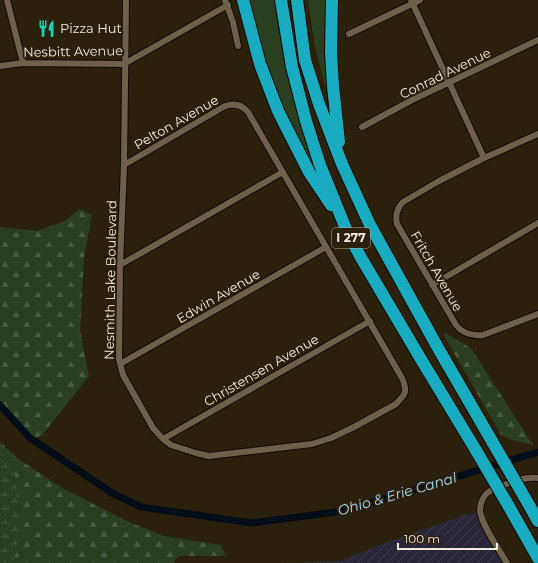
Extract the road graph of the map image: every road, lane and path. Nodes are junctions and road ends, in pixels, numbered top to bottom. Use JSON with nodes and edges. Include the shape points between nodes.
{"nodes":[{"id":1,"x":7,"y":0,"type":"edge"},
{"id":2,"x":126,"y":0,"type":"edge"},
{"id":3,"x":243,"y":0,"type":"edge"},
{"id":4,"x":282,"y":0,"type":"edge"},
{"id":5,"x":297,"y":0,"type":"edge"},
{"id":6,"x":332,"y":0,"type":"edge"},
{"id":7,"x":420,"y":0,"type":"edge"},
{"id":8,"x":412,"y":2,"type":"edge"},
{"id":9,"x":226,"y":3,"type":"edge"},
{"id":10,"x":350,"y":34,"type":"dead end"},
{"id":11,"x":538,"y":40,"type":"edge"},
{"id":12,"x":238,"y":46,"type":"dead end"},
{"id":13,"x":23,"y":63,"type":"junction"},
{"id":14,"x":124,"y":64,"type":"junction"},
{"id":15,"x":0,"y":66,"type":"edge"},
{"id":16,"x":449,"y":82,"type":"junction"},
{"id":17,"x":362,"y":127,"type":"dead end"},
{"id":18,"x":538,"y":134,"type":"edge"},
{"id":19,"x":484,"y":158,"type":"junction"},
{"id":20,"x":340,"y":160,"type":"junction"},
{"id":21,"x":124,"y":165,"type":"junction"},
{"id":22,"x":283,"y":172,"type":"junction"},
{"id":23,"x":538,"y":222,"type":"edge"},
{"id":24,"x":346,"y":229,"type":"junction"},
{"id":25,"x":326,"y":247,"type":"junction"},
{"id":26,"x":120,"y":265,"type":"junction"},
{"id":27,"x":432,"y":285,"type":"junction"},
{"id":28,"x":538,"y":314,"type":"edge"},
{"id":29,"x":370,"y":321,"type":"junction"},
{"id":30,"x":120,"y":364,"type":"junction"},
{"id":31,"x":163,"y":439,"type":"junction"},
{"id":32,"x":538,"y":478,"type":"edge"},
{"id":33,"x":538,"y":521,"type":"edge"},
{"id":34,"x":538,"y":558,"type":"edge"},
{"id":35,"x":507,"y":563,"type":"edge"}],
"edges":[{"from":1,"to":13,"type":"street"},
{"from":2,"to":14,"type":"street","name":"Nesmith Lake Boulevard"},
{"from":3,"to":24,"type":"highway","via":[[260,64],[278,111],[309,172]]},
{"from":4,"to":24,"type":"highway","number":"I 277","via":[[292,67],[306,121]]},
{"from":5,"to":20,"type":"highway","number":"I 277","via":[[305,60]]},
{"from":6,"to":20,"type":"highway","via":[[331,52]]},
{"from":7,"to":8,"type":"street"},
{"from":8,"to":10,"type":"street"},
{"from":8,"to":16,"type":"street"},
{"from":9,"to":12,"type":"street"},
{"from":9,"to":14,"type":"street","name":"Nesbitt Avenue"},
{"from":11,"to":16,"type":"street","name":"Conrad Avenue"},
{"from":13,"to":14,"type":"street","name":"Nesbitt Avenue"},
{"from":13,"to":15,"type":"street","name":"Nesbitt Avenue"},
{"from":14,"to":21,"type":"street","name":"Nesmith Lake Boulevard"},
{"from":16,"to":17,"type":"street","name":"Conrad Avenue"},
{"from":16,"to":19,"type":"street"},
{"from":18,"to":19,"type":"street"},
{"from":19,"to":27,"type":"street","name":"Fritch Avenue","via":[[408,199],[397,210],[397,224]]},
{"from":20,"to":33,"type":"highway","number":"I 277","bridge":true,"via":[[370,225]]},
{"from":21,"to":22,"type":"street","name":"Pelton Avenue","via":[[231,104],[241,106],[248,112]]},
{"from":21,"to":26,"type":"street","name":"Nesmith Lake Boulevard"},
{"from":22,"to":25,"type":"street"},
{"from":22,"to":26,"type":"street"},
{"from":23,"to":27,"type":"street"},
{"from":24,"to":34,"type":"highway","number":"I 277","bridge":true},
{"from":25,"to":29,"type":"street"},
{"from":25,"to":30,"type":"street","name":"Edwin Avenue"},
{"from":26,"to":30,"type":"street","name":"Nesmith Lake Boulevard"},
{"from":27,"to":28,"type":"street","name":"Fritch Avenue","via":[[458,328],[466,334],[477,336]]},
{"from":29,"to":31,"type":"street","name":"Christensen Avenue"},
{"from":29,"to":31,"type":"street","name":"Nesmith Lake Boulevard","via":[[404,383],[405,392],[396,404],[354,427],[312,444],[210,456],[177,447]]},
{"from":30,"to":31,"type":"street","name":"Nesmith Lake Boulevard","via":[[123,375],[150,423]]},
{"from":32,"to":35,"type":"street","via":[[525,478],[492,490],[481,503],[481,517]]}]}
